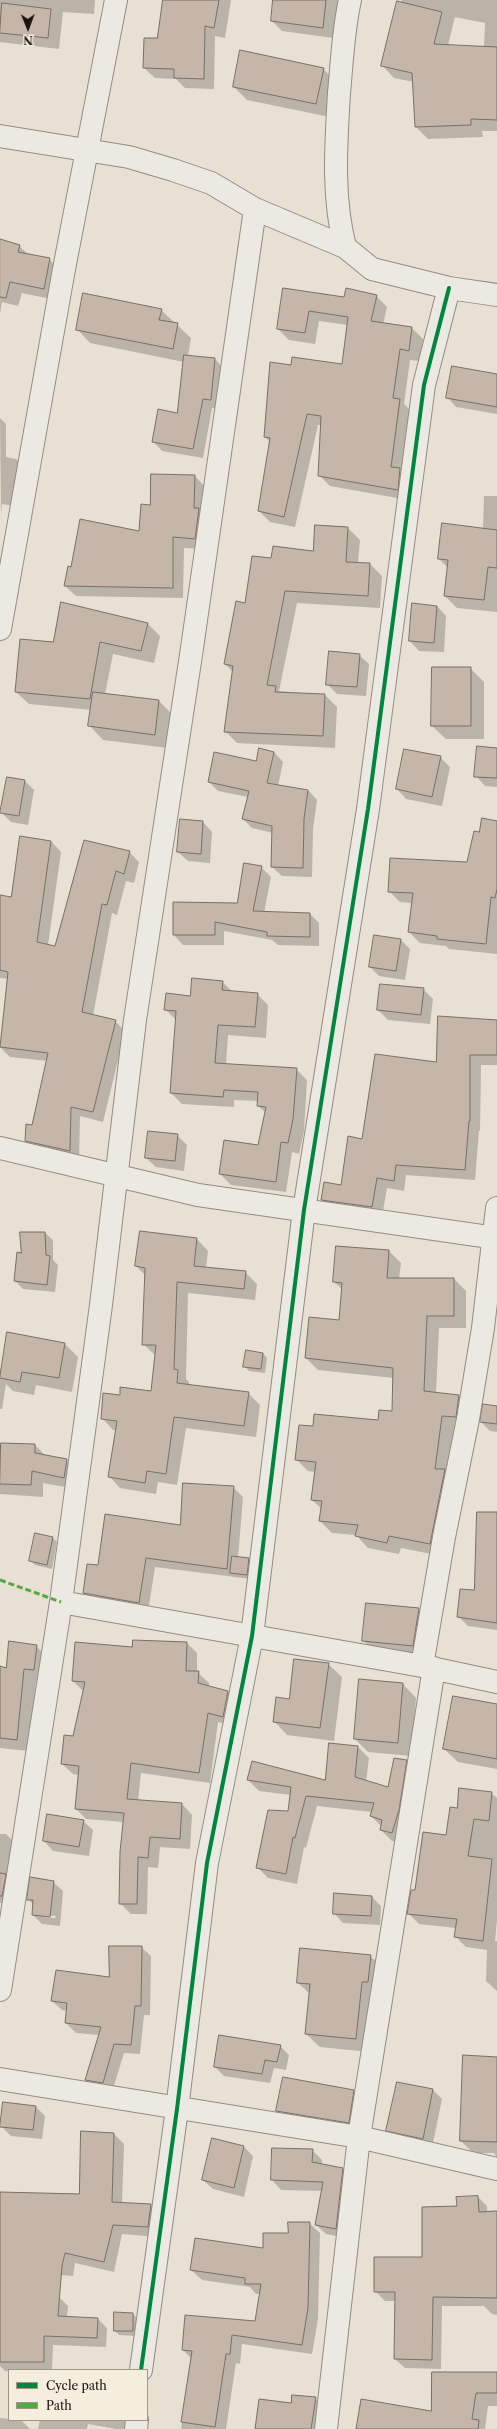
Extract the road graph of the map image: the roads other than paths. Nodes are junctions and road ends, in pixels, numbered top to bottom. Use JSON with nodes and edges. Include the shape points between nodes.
{"nodes":[{"id":1,"x":116,"y":0,"type":"edge"},
{"id":2,"x":350,"y":0,"type":"edge"},
{"id":3,"x":0,"y":136,"type":"edge"},
{"id":4,"x":88,"y":150,"type":"junction"},
{"id":5,"x":255,"y":209,"type":"junction"},
{"id":6,"x":345,"y":247,"type":"junction"},
{"id":7,"x":449,"y":288,"type":"junction"},
{"id":8,"x":497,"y":295,"type":"edge"},
{"id":9,"x":0,"y":628,"type":"edge"},
{"id":10,"x":0,"y":1148,"type":"edge"},
{"id":11,"x":118,"y":1176,"type":"junction"},
{"id":12,"x":497,"y":1208,"type":"edge"},
{"id":13,"x":304,"y":1210,"type":"junction"},
{"id":14,"x":495,"y":1238,"type":"edge"},
{"id":15,"x":61,"y":1602,"type":"junction"},
{"id":16,"x":252,"y":1636,"type":"junction"},
{"id":17,"x":428,"y":1667,"type":"junction"},
{"id":18,"x":497,"y":1682,"type":"edge"},
{"id":19,"x":0,"y":1990,"type":"edge"},
{"id":20,"x":0,"y":2079,"type":"edge"},
{"id":21,"x":177,"y":2109,"type":"junction"},
{"id":22,"x":359,"y":2137,"type":"junction"},
{"id":23,"x":497,"y":2169,"type":"edge"},
{"id":24,"x":141,"y":2369,"type":"edge"},
{"id":25,"x":326,"y":2429,"type":"edge"}],
"edges":[{"from":1,"to":4,"type":"street"},
{"from":2,"to":6,"type":"street","via":[[344,26],[335,154],[338,219]]},
{"from":3,"to":4,"type":"street"},
{"from":4,"to":5,"type":"street","via":[[128,157],[180,172],[211,183]]},
{"from":4,"to":9,"type":"street"},
{"from":5,"to":6,"type":"street"},
{"from":5,"to":11,"type":"street","via":[[135,1020]]},
{"from":6,"to":7,"type":"street","via":[[372,269]]},
{"from":7,"to":8,"type":"street"},
{"from":7,"to":13,"type":"street","via":[[424,385],[368,809]]},
{"from":10,"to":11,"type":"street"},
{"from":11,"to":13,"type":"street","via":[[198,1195]]},
{"from":11,"to":15,"type":"street"},
{"from":12,"to":14,"type":"street"},
{"from":13,"to":14,"type":"street"},
{"from":13,"to":16,"type":"street"},
{"from":14,"to":17,"type":"street","via":[[468,1419],[444,1536]]},
{"from":15,"to":16,"type":"street"},
{"from":15,"to":19,"type":"street"},
{"from":16,"to":17,"type":"street"},
{"from":16,"to":21,"type":"street","via":[[207,1863]]},
{"from":17,"to":18,"type":"street"},
{"from":17,"to":22,"type":"street"},
{"from":20,"to":21,"type":"street"},
{"from":21,"to":22,"type":"street"},
{"from":21,"to":24,"type":"street"},
{"from":22,"to":23,"type":"street"},
{"from":22,"to":25,"type":"street"}]}
